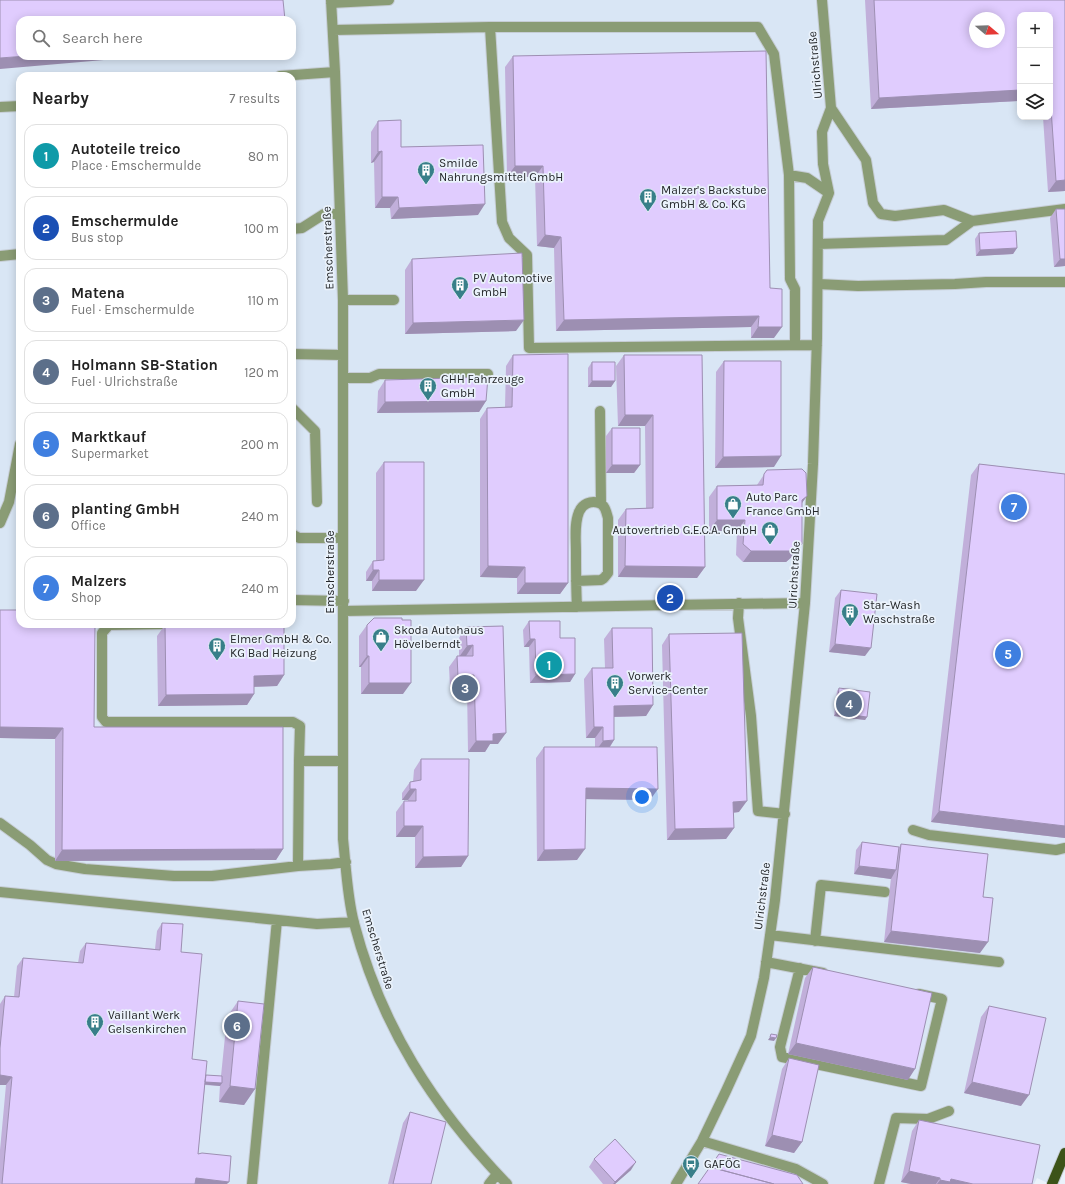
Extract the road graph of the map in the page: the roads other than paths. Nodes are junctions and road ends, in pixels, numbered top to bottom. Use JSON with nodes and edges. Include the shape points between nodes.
{"nodes":[{"id":1,"x":389,"y":0,"type":"edge"},
{"id":2,"x":822,"y":0,"type":"edge"},
{"id":3,"x":331,"y":2,"type":"edge"},
{"id":4,"x":490,"y":27,"type":"junction"},
{"id":5,"x":333,"y":30,"type":"junction"},
{"id":6,"x":335,"y":72,"type":"junction"},
{"id":7,"x":296,"y":75,"type":"edge"},
{"id":8,"x":16,"y":106,"type":"edge"},
{"id":9,"x":0,"y":107,"type":"edge"},
{"id":10,"x":831,"y":108,"type":"junction"},
{"id":11,"x":789,"y":176,"type":"junction"},
{"id":12,"x":829,"y":193,"type":"junction"},
{"id":13,"x":1065,"y":209,"type":"edge"},
{"id":14,"x":340,"y":214,"type":"junction"},
{"id":15,"x":972,"y":221,"type":"junction"},
{"id":16,"x":296,"y":229,"type":"edge"},
{"id":17,"x":818,"y":244,"type":"junction"},
{"id":18,"x":16,"y":254,"type":"edge"},
{"id":19,"x":0,"y":256,"type":"edge"},
{"id":20,"x":1065,"y":282,"type":"edge"},
{"id":21,"x":818,"y":284,"type":"junction"},
{"id":22,"x":343,"y":300,"type":"junction"},
{"id":23,"x":394,"y":300,"type":"dead end"},
{"id":24,"x":795,"y":345,"type":"junction"},
{"id":25,"x":817,"y":345,"type":"junction"},
{"id":26,"x":296,"y":354,"type":"edge"},
{"id":27,"x":343,"y":354,"type":"junction"},
{"id":28,"x":488,"y":374,"type":"dead end"},
{"id":29,"x":343,"y":378,"type":"junction"},
{"id":30,"x":600,"y":411,"type":"dead end"},
{"id":31,"x":296,"y":412,"type":"edge"},
{"id":32,"x":16,"y":465,"type":"edge"},
{"id":33,"x":317,"y":502,"type":"dead end"},
{"id":34,"x":601,"y":504,"type":"junction"},
{"id":35,"x":0,"y":523,"type":"edge"},
{"id":36,"x":296,"y":536,"type":"edge"},
{"id":37,"x":343,"y":538,"type":"junction"},
{"id":38,"x":576,"y":581,"type":"junction"},
{"id":39,"x":296,"y":600,"type":"edge"},
{"id":40,"x":806,"y":603,"type":"junction"},
{"id":41,"x":739,"y":604,"type":"junction"},
{"id":42,"x":344,"y":606,"type":"junction"},
{"id":43,"x":577,"y":607,"type":"junction"},
{"id":44,"x":106,"y":628,"type":"edge"},
{"id":45,"x":299,"y":761,"type":"junction"},
{"id":46,"x":343,"y":761,"type":"junction"},
{"id":47,"x":785,"y":814,"type":"junction"},
{"id":48,"x":0,"y":823,"type":"edge"},
{"id":49,"x":913,"y":830,"type":"dead end"},
{"id":50,"x":1065,"y":848,"type":"edge"},
{"id":51,"x":346,"y":862,"type":"junction"},
{"id":52,"x":298,"y":866,"type":"junction"},
{"id":53,"x":0,"y":892,"type":"edge"},
{"id":54,"x":885,"y":892,"type":"dead end"},
{"id":55,"x":277,"y":920,"type":"junction"},
{"id":56,"x":354,"y":922,"type":"junction"},
{"id":57,"x":770,"y":935,"type":"junction"},
{"id":58,"x":815,"y":941,"type":"junction"},
{"id":59,"x":766,"y":962,"type":"junction"},
{"id":60,"x":999,"y":962,"type":"dead end"},
{"id":61,"x":800,"y":968,"type":"junction"},
{"id":62,"x":830,"y":974,"type":"edge"},
{"id":63,"x":912,"y":993,"type":"edge"},
{"id":64,"x":949,"y":1111,"type":"dead end"},
{"id":65,"x":702,"y":1141,"type":"junction"},
{"id":66,"x":1065,"y":1153,"type":"edge"},
{"id":67,"x":497,"y":1174,"type":"junction"},
{"id":68,"x":252,"y":1184,"type":"edge"},
{"id":69,"x":489,"y":1184,"type":"edge"},
{"id":70,"x":506,"y":1184,"type":"edge"},
{"id":71,"x":676,"y":1184,"type":"edge"},
{"id":72,"x":823,"y":1184,"type":"edge"},
{"id":73,"x":880,"y":1184,"type":"edge"},
{"id":74,"x":1052,"y":1184,"type":"edge"}],
"edges":[{"from":1,"to":3,"type":"street"},
{"from":2,"to":10,"type":"street","name":"Ulrichstraße"},
{"from":3,"to":5,"type":"street","name":"Emscherstraße"},
{"from":4,"to":5,"type":"street"},
{"from":4,"to":11,"type":"street","via":[[758,27],[774,54]]},
{"from":4,"to":24,"type":"street","via":[[502,222],[509,238],[527,255],[529,348]]},
{"from":5,"to":6,"type":"street","name":"Emscherstraße"},
{"from":6,"to":7,"type":"street"},
{"from":6,"to":14,"type":"street","name":"Emscherstraße"},
{"from":8,"to":9,"type":"street"},
{"from":10,"to":12,"type":"street","name":"Ulrichstraße","via":[[822,132],[823,164]]},
{"from":10,"to":15,"type":"street","via":[[866,160],[873,203],[881,214],[895,216],[944,210]]},
{"from":11,"to":12,"type":"street","via":[[807,178]]},
{"from":11,"to":24,"type":"street","via":[[790,279],[794,289]]},
{"from":12,"to":17,"type":"street","name":"Ulrichstraße","via":[[818,221]]},
{"from":13,"to":15,"type":"street"},
{"from":14,"to":16,"type":"street","via":[[324,214],[302,228]]},
{"from":14,"to":22,"type":"street","name":"Emscherstraße"},
{"from":15,"to":17,"type":"street","via":[[946,240]]},
{"from":17,"to":21,"type":"street","name":"Ulrichstraße"},
{"from":18,"to":19,"type":"street"},
{"from":20,"to":21,"type":"street","via":[[858,286]]},
{"from":21,"to":25,"type":"street","name":"Ulrichstraße"},
{"from":22,"to":23,"type":"street"},
{"from":22,"to":27,"type":"street","name":"Emscherstraße"},
{"from":24,"to":25,"type":"street"},
{"from":25,"to":40,"type":"street","name":"Ulrichstraße"},
{"from":26,"to":27,"type":"street"},
{"from":27,"to":29,"type":"street","name":"Emscherstraße"},
{"from":28,"to":29,"type":"street","via":[[379,374],[370,378]]},
{"from":29,"to":37,"type":"street","name":"Emscherstraße"},
{"from":30,"to":34,"type":"street"},
{"from":31,"to":33,"type":"street","via":[[315,431]]},
{"from":32,"to":35,"type":"street","via":[[9,502]]},
{"from":34,"to":38,"type":"street","via":[[589,502],[582,506],[579,512],[576,525]]},
{"from":34,"to":38,"type":"street","via":[[606,509],[608,518],[608,573],[601,580]]},
{"from":36,"to":37,"type":"street"},
{"from":37,"to":42,"type":"street","name":"Emscherstraße"},
{"from":38,"to":43,"type":"street"},
{"from":39,"to":42,"type":"street"},
{"from":40,"to":41,"type":"street"},
{"from":40,"to":47,"type":"street","name":"Ulrichstraße"},
{"from":41,"to":43,"type":"street"},
{"from":41,"to":47,"type":"street","via":[[738,618],[751,716],[758,811]]},
{"from":42,"to":43,"type":"street"},
{"from":42,"to":46,"type":"street","name":"Emscherstraße"},
{"from":44,"to":45,"type":"street","via":[[102,633],[102,717],[106,722],[293,722],[300,726]]},
{"from":45,"to":46,"type":"street"},
{"from":45,"to":52,"type":"street"},
{"from":46,"to":51,"type":"street","name":"Emscherstraße"},
{"from":47,"to":57,"type":"street","name":"Ulrichstraße"},
{"from":48,"to":52,"type":"street","via":[[47,860],[85,869],[174,876],[212,876]]},
{"from":49,"to":50,"type":"street","via":[[929,835],[1056,850]]},
{"from":51,"to":52,"type":"street"},
{"from":51,"to":56,"type":"street","name":"Emscherstraße"},
{"from":53,"to":55,"type":"street"},
{"from":54,"to":58,"type":"street","via":[[821,885]]},
{"from":55,"to":56,"type":"street","via":[[317,924]]},
{"from":55,"to":68,"type":"street"},
{"from":56,"to":67,"type":"street","name":"Emscherstraße","via":[[374,986],[398,1039],[447,1116]]},
{"from":57,"to":58,"type":"street"},
{"from":57,"to":59,"type":"street","name":"Ulrichstraße"},
{"from":58,"to":60,"type":"street"},
{"from":59,"to":61,"type":"street"},
{"from":59,"to":65,"type":"street","name":"Ulrichstraße","via":[[750,1036]]},
{"from":61,"to":62,"type":"street"},
{"from":61,"to":63,"type":"street","via":[[780,1046],[782,1056],[921,1086],[942,999]]},
{"from":64,"to":73,"type":"street","via":[[928,1119],[896,1118]]},
{"from":65,"to":71,"type":"street","name":"Ulrichstraße"},
{"from":65,"to":72,"type":"street","via":[[796,1169]]},
{"from":66,"to":74,"type":"main road"},
{"from":67,"to":69,"type":"street"},
{"from":67,"to":70,"type":"street","name":"Emscherstraße"}]}
